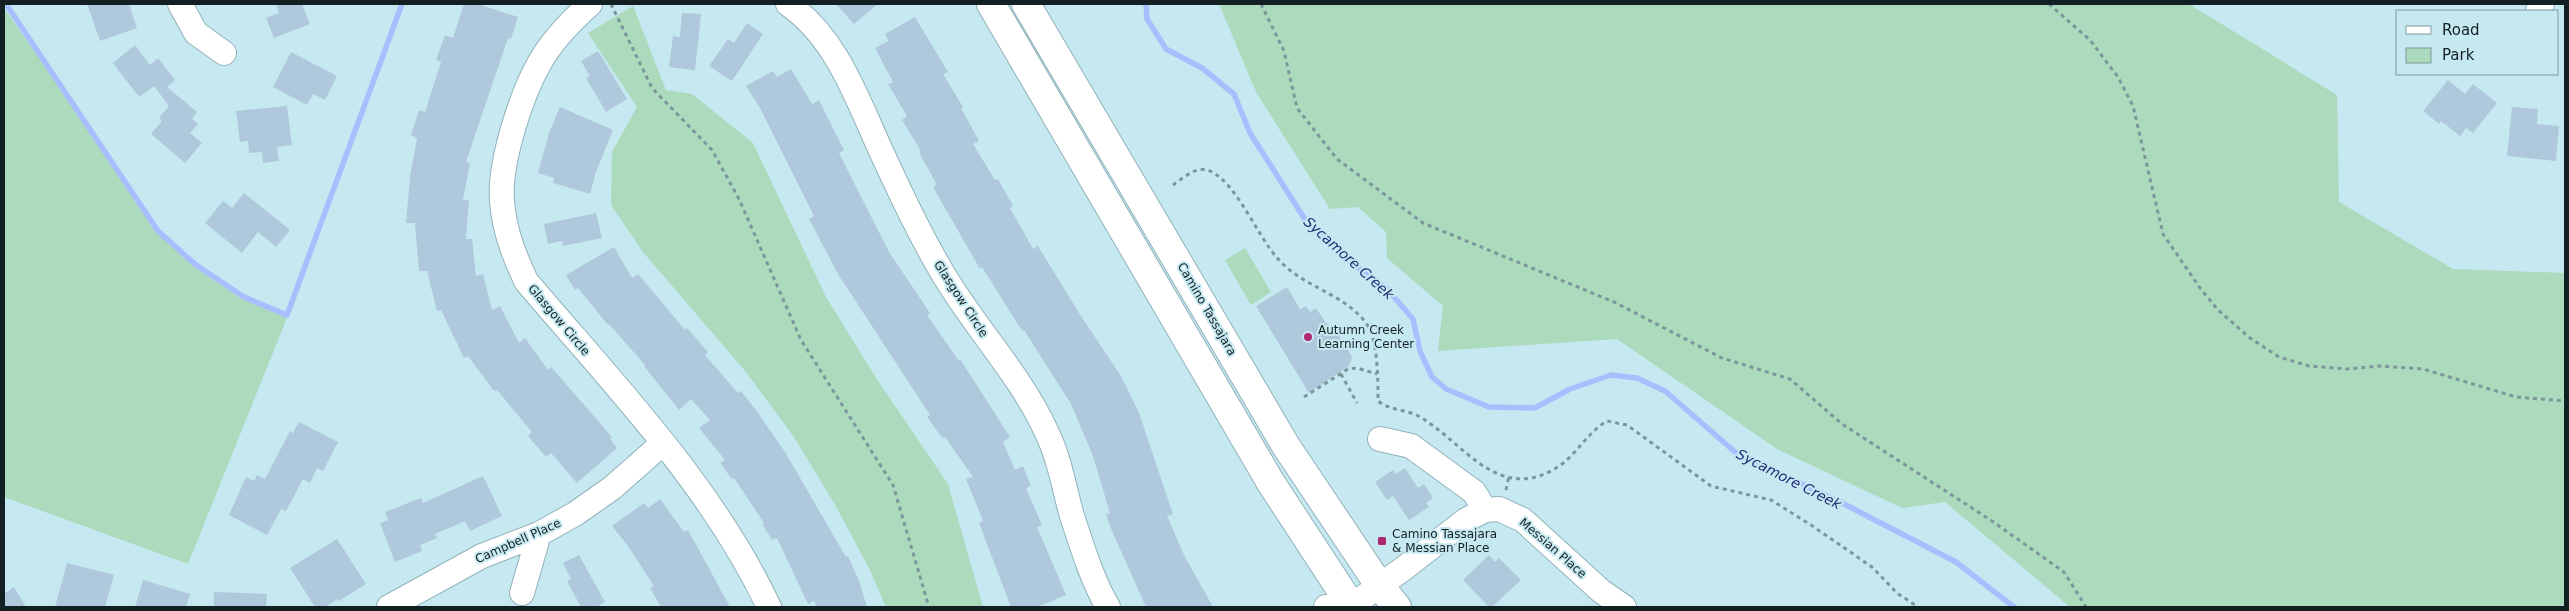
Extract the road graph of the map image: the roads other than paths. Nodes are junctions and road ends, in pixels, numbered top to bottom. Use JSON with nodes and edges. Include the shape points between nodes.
{"nodes":[{"id":1,"x":180,"y":4,"type":"edge"},
{"id":2,"x":590,"y":4,"type":"edge"},
{"id":3,"x":788,"y":4,"type":"edge"},
{"id":4,"x":991,"y":4,"type":"edge"},
{"id":5,"x":1026,"y":4,"type":"edge"},
{"id":6,"x":224,"y":53,"type":"dead end"},
{"id":7,"x":1380,"y":439,"type":"dead end"},
{"id":8,"x":663,"y":444,"type":"junction"},
{"id":9,"x":1485,"y":510,"type":"junction"},
{"id":10,"x":539,"y":534,"type":"junction"},
{"id":11,"x":1379,"y":585,"type":"junction"},
{"id":12,"x":522,"y":593,"type":"dead end"},
{"id":13,"x":388,"y":607,"type":"edge"},
{"id":14,"x":770,"y":607,"type":"edge"},
{"id":15,"x":1108,"y":607,"type":"edge"},
{"id":16,"x":1345,"y":607,"type":"edge"},
{"id":17,"x":1398,"y":607,"type":"edge"},
{"id":18,"x":1624,"y":607,"type":"edge"}],
"edges":[{"from":1,"to":6,"type":"street","via":[[196,33]]},
{"from":2,"to":8,"type":"street","name":"Glasgow Circle","via":[[564,29],[540,62],[521,104],[506,154],[502,200],[509,244],[526,281]]},
{"from":3,"to":15,"type":"street","name":"Glasgow Circle","via":[[804,15],[822,35],[844,70],[904,203],[942,273],[1034,408],[1058,460],[1072,516],[1100,594]]},
{"from":4,"to":16,"type":"main road"},
{"from":5,"to":11,"type":"main road","name":"Camino Tassajara","via":[[1286,446]]},
{"from":7,"to":9,"type":"street","via":[[1411,446],[1474,492]]},
{"from":8,"to":10,"type":"street","name":"Campbell Place","via":[[612,488]]},
{"from":8,"to":14,"type":"street","name":"Glasgow Circle","via":[[709,501],[750,566]]},
{"from":9,"to":11,"type":"street","via":[[1466,520]]},
{"from":9,"to":18,"type":"street","name":"Messian Place","via":[[1499,509],[1523,520]]},
{"from":10,"to":12,"type":"street"},
{"from":10,"to":13,"type":"street","name":"Campbell Place","via":[[482,556]]},
{"from":11,"to":16,"type":"street"},
{"from":11,"to":17,"type":"main road","name":"Camino Tassajara"}]}
